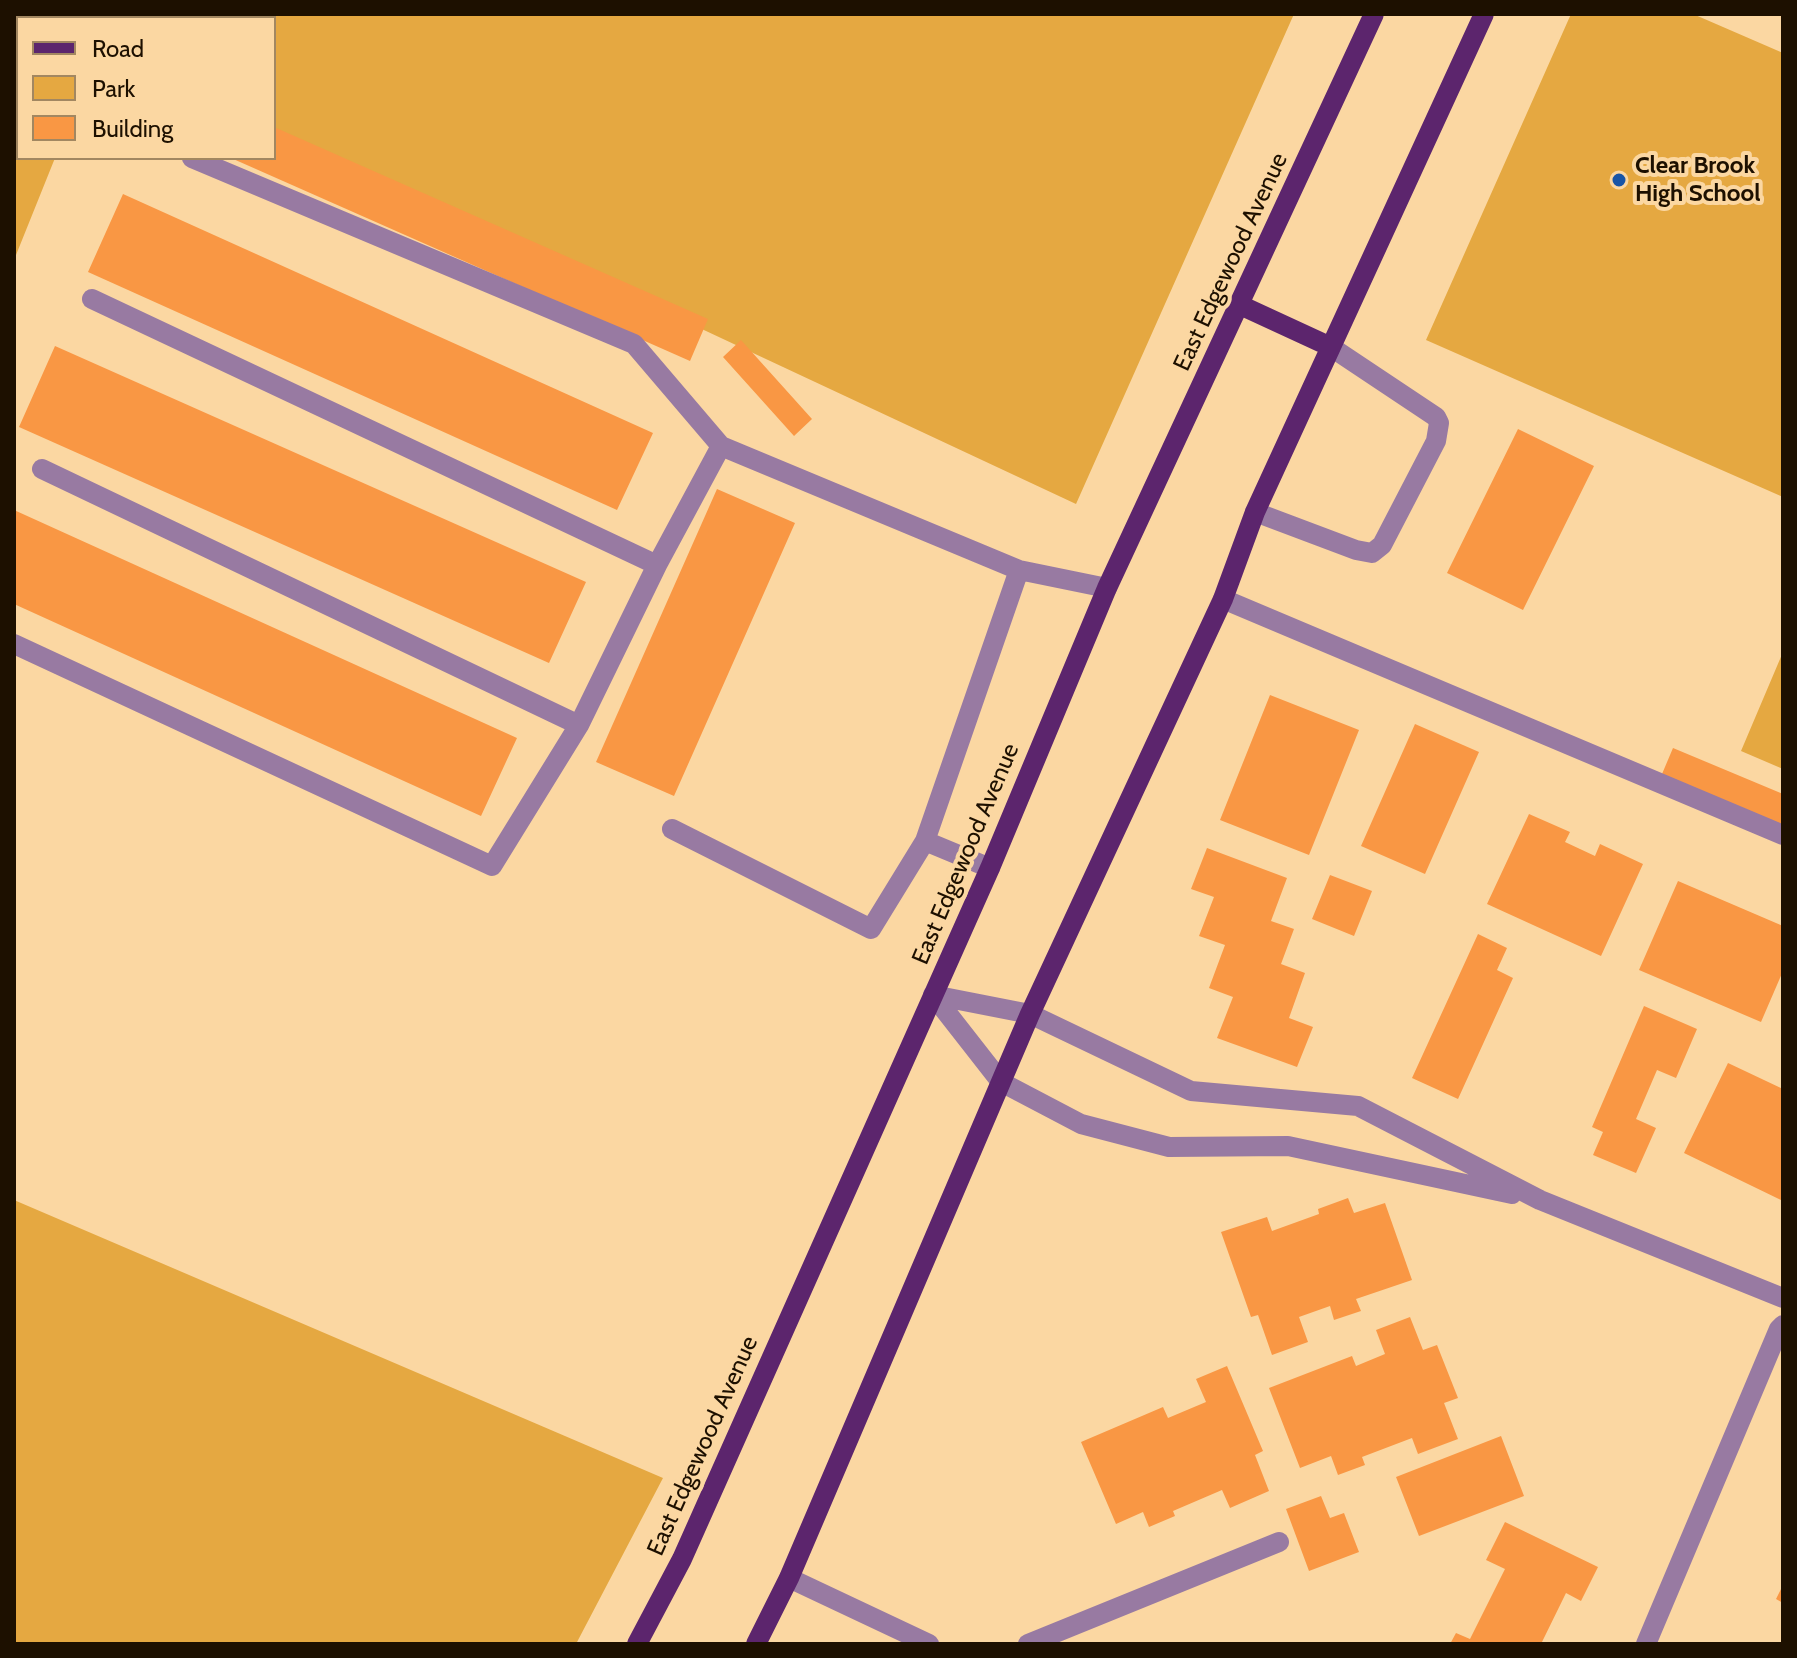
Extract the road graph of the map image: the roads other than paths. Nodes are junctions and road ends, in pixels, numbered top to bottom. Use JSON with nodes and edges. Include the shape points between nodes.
{"nodes":[{"id":1,"x":1374,"y":14,"type":"edge"},
{"id":2,"x":1484,"y":14,"type":"edge"},
{"id":3,"x":197,"y":160,"type":"edge"},
{"id":4,"x":92,"y":299,"type":"dead end"},
{"id":5,"x":1240,"y":305,"type":"junction"},
{"id":6,"x":1331,"y":347,"type":"junction"},
{"id":7,"x":721,"y":446,"type":"junction"},
{"id":8,"x":42,"y":469,"type":"dead end"},
{"id":9,"x":1255,"y":512,"type":"junction"},
{"id":10,"x":657,"y":565,"type":"junction"},
{"id":11,"x":1019,"y":570,"type":"junction"},
{"id":12,"x":1107,"y":588,"type":"junction"},
{"id":13,"x":1223,"y":599,"type":"junction"},
{"id":14,"x":14,"y":644,"type":"edge"},
{"id":15,"x":579,"y":725,"type":"junction"},
{"id":16,"x":672,"y":829,"type":"dead end"},
{"id":17,"x":1783,"y":835,"type":"edge"},
{"id":18,"x":925,"y":841,"type":"junction"},
{"id":19,"x":990,"y":868,"type":"junction"},
{"id":20,"x":933,"y":995,"type":"junction"},
{"id":21,"x":1030,"y":1014,"type":"junction"},
{"id":22,"x":1001,"y":1082,"type":"junction"},
{"id":23,"x":1540,"y":1200,"type":"junction"},
{"id":24,"x":1783,"y":1298,"type":"edge"},
{"id":25,"x":1783,"y":1325,"type":"edge"},
{"id":26,"x":1279,"y":1542,"type":"dead end"},
{"id":27,"x":789,"y":1578,"type":"junction"},
{"id":28,"x":637,"y":1644,"type":"edge"},
{"id":29,"x":756,"y":1644,"type":"edge"},
{"id":30,"x":929,"y":1644,"type":"edge"},
{"id":31,"x":1028,"y":1644,"type":"edge"},
{"id":32,"x":1646,"y":1644,"type":"edge"}],
"edges":[{"from":1,"to":5,"type":"main road","name":"East Edgewood Avenue"},
{"from":2,"to":6,"type":"main road"},
{"from":3,"to":7,"type":"lane","via":[[634,344]]},
{"from":4,"to":10,"type":"lane"},
{"from":5,"to":6,"type":"main road"},
{"from":5,"to":12,"type":"main road","name":"East Edgewood Avenue"},
{"from":6,"to":9,"type":"main road"},
{"from":6,"to":9,"type":"lane","via":[[1436,417],[1436,441],[1382,545],[1372,553]]},
{"from":7,"to":10,"type":"lane"},
{"from":7,"to":11,"type":"lane"},
{"from":8,"to":15,"type":"lane"},
{"from":9,"to":13,"type":"main road"},
{"from":10,"to":15,"type":"lane"},
{"from":11,"to":12,"type":"lane"},
{"from":11,"to":18,"type":"lane"},
{"from":12,"to":19,"type":"main road","name":"East Edgewood Avenue"},
{"from":13,"to":17,"type":"lane"},
{"from":13,"to":21,"type":"main road"},
{"from":14,"to":15,"type":"lane","via":[[492,866]]},
{"from":16,"to":18,"type":"lane","via":[[871,929]]},
{"from":18,"to":19,"type":"lane"},
{"from":19,"to":20,"type":"main road","name":"East Edgewood Avenue"},
{"from":20,"to":21,"type":"lane"},
{"from":20,"to":22,"type":"lane"},
{"from":20,"to":28,"type":"main road","name":"East Edgewood Avenue","via":[[682,1559]]},
{"from":21,"to":22,"type":"main road"},
{"from":21,"to":23,"type":"lane","via":[[1191,1091],[1358,1106]]},
{"from":22,"to":23,"type":"lane","via":[[1081,1124],[1169,1147],[1288,1146]]},
{"from":22,"to":27,"type":"main road"},
{"from":23,"to":24,"type":"lane"},
{"from":25,"to":32,"type":"lane"},
{"from":26,"to":31,"type":"lane"},
{"from":27,"to":29,"type":"main road"},
{"from":27,"to":30,"type":"lane"}]}
